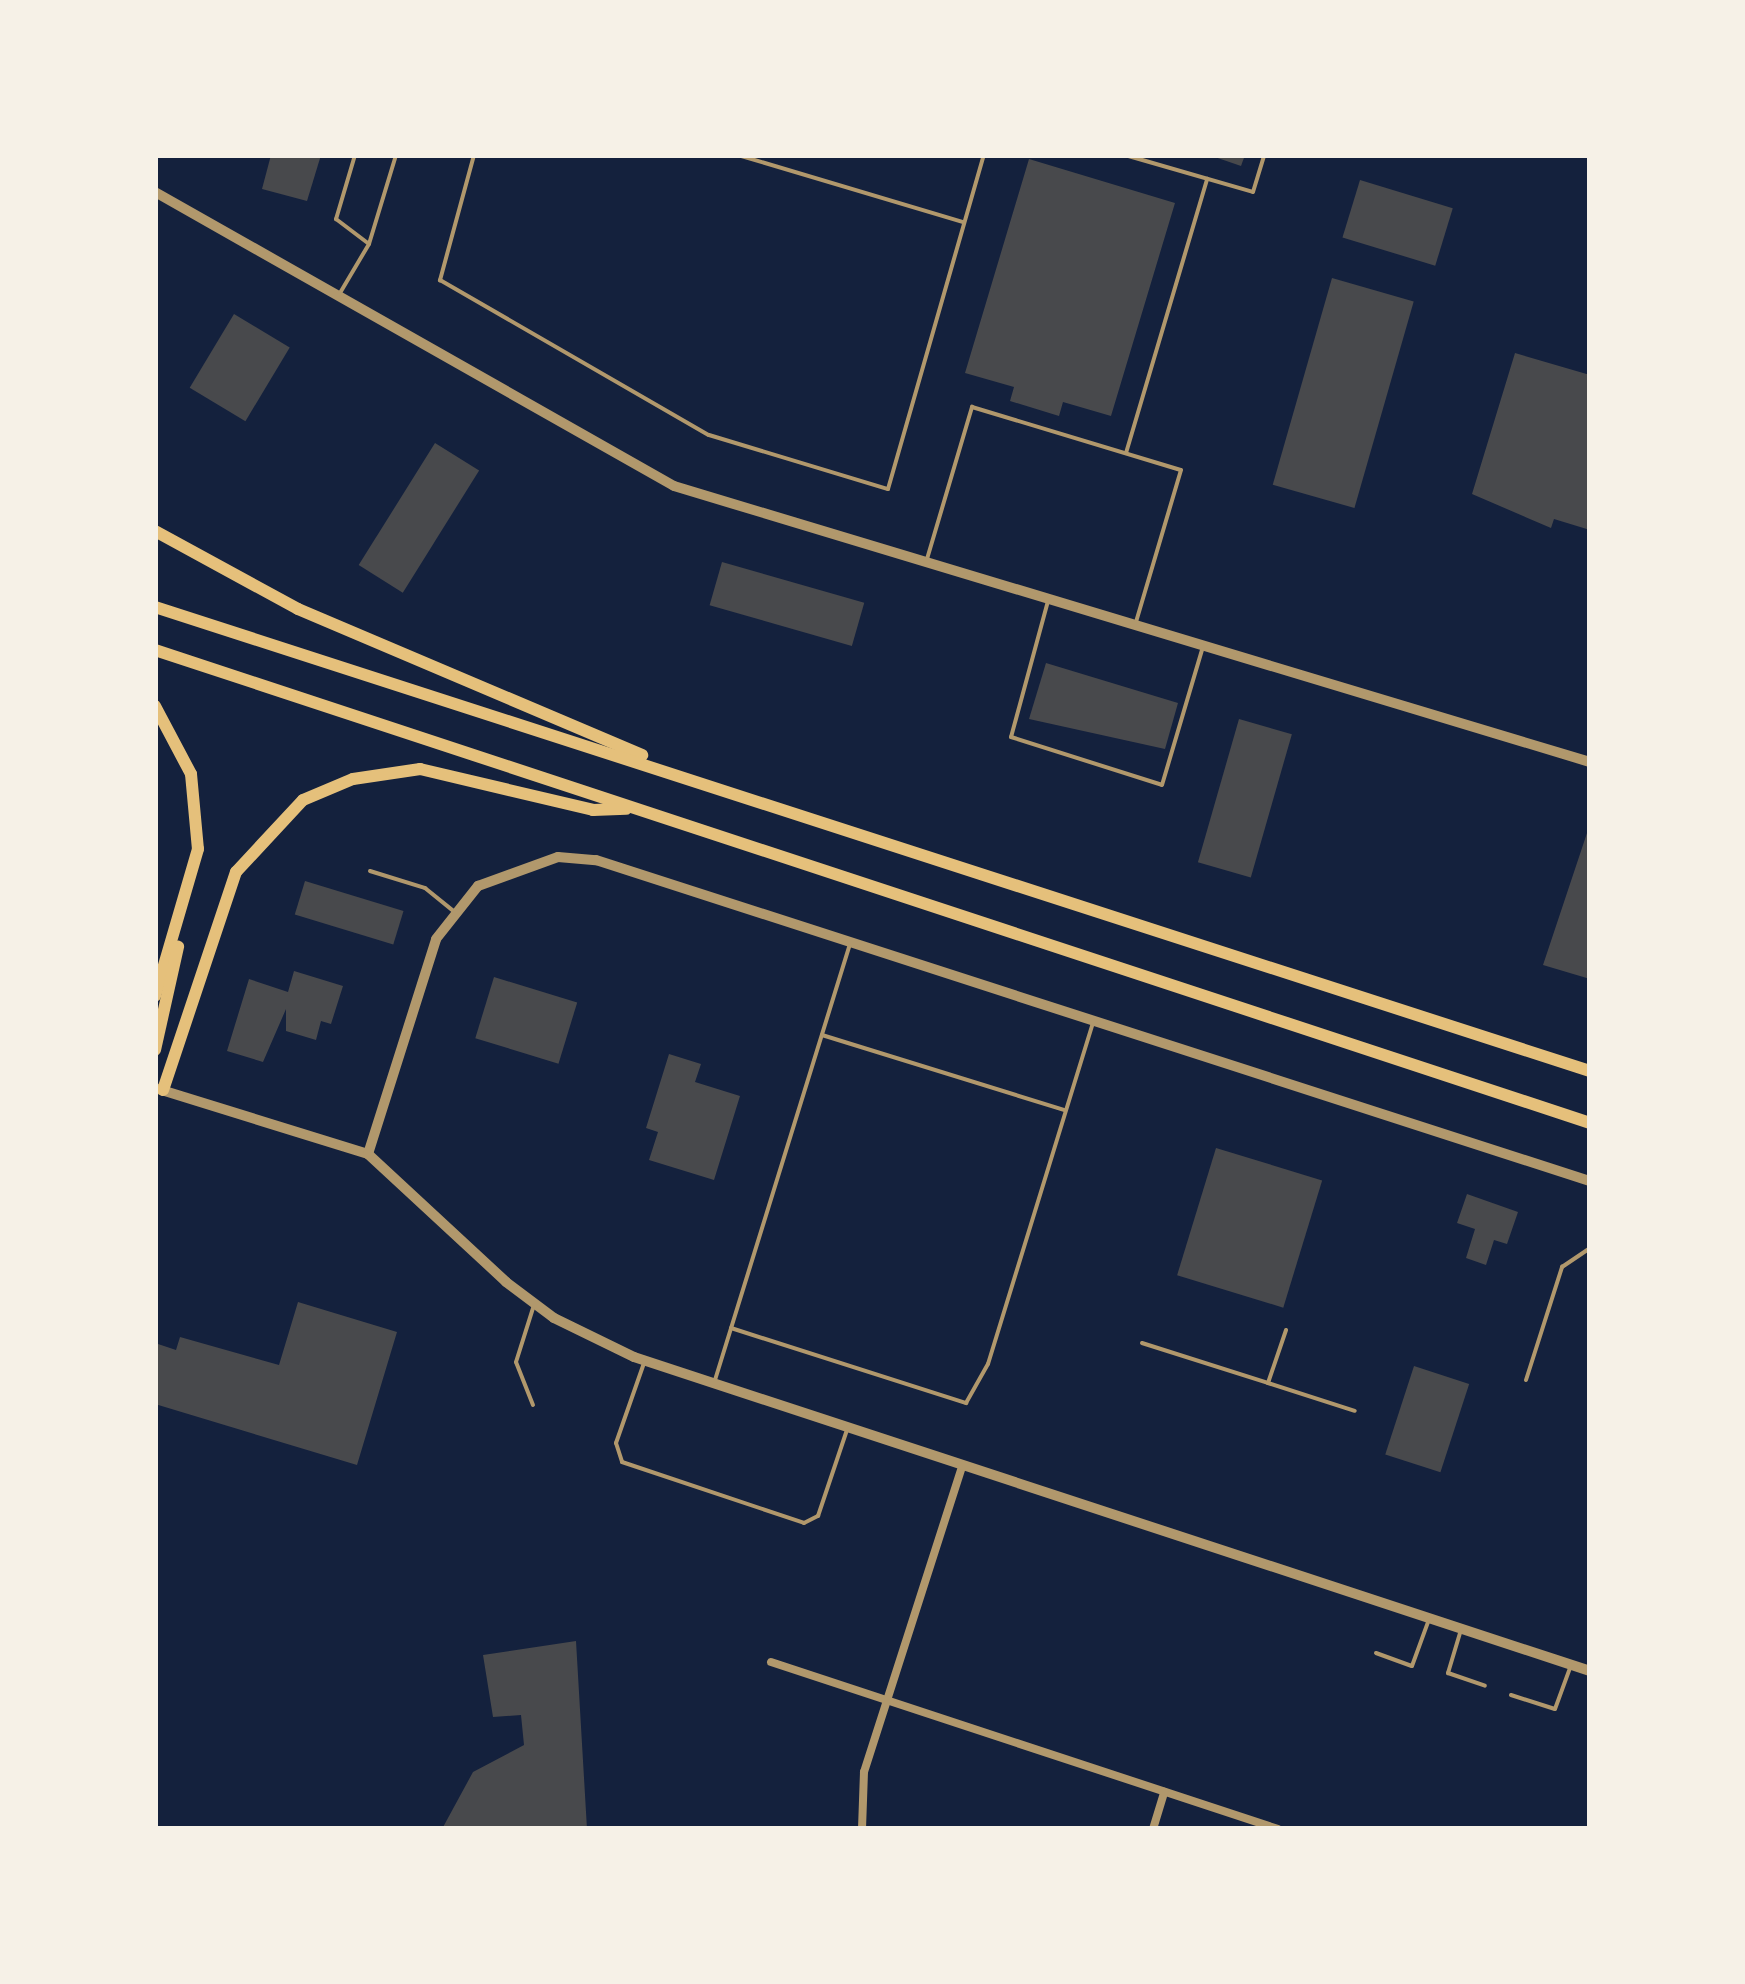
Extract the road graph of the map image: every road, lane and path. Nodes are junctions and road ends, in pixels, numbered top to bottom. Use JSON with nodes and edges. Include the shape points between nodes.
{"nodes":[{"id":1,"x":355,"y":155,"type":"edge"},
{"id":2,"x":396,"y":155,"type":"edge"},
{"id":3,"x":474,"y":155,"type":"edge"},
{"id":4,"x":738,"y":155,"type":"edge"},
{"id":5,"x":984,"y":155,"type":"edge"},
{"id":6,"x":1125,"y":155,"type":"edge"},
{"id":7,"x":1264,"y":155,"type":"edge"},
{"id":8,"x":1207,"y":179,"type":"junction"},
{"id":9,"x":155,"y":192,"type":"edge"},
{"id":10,"x":965,"y":222,"type":"junction"},
{"id":11,"x":368,"y":244,"type":"junction"},
{"id":12,"x":337,"y":297,"type":"junction"},
{"id":13,"x":1126,"y":453,"type":"junction"},
{"id":14,"x":155,"y":531,"type":"edge"},
{"id":15,"x":925,"y":564,"type":"junction"},
{"id":16,"x":1048,"y":601,"type":"junction"},
{"id":17,"x":155,"y":607,"type":"edge"},
{"id":18,"x":1134,"y":627,"type":"junction"},
{"id":19,"x":1203,"y":648,"type":"junction"},
{"id":20,"x":155,"y":650,"type":"edge"},
{"id":21,"x":155,"y":706,"type":"edge"},
{"id":22,"x":1590,"y":762,"type":"edge"},
{"id":23,"x":684,"y":776,"type":"junction"},
{"id":24,"x":639,"y":808,"type":"junction"},
{"id":25,"x":370,"y":871,"type":"dead end"},
{"id":26,"x":456,"y":914,"type":"junction"},
{"id":27,"x":178,"y":935,"type":"junction"},
{"id":28,"x":851,"y":943,"type":"junction"},
{"id":29,"x":155,"y":996,"type":"edge"},
{"id":30,"x":1093,"y":1021,"type":"junction"},
{"id":31,"x":822,"y":1035,"type":"junction"},
{"id":32,"x":155,"y":1050,"type":"edge"},
{"id":33,"x":1590,"y":1071,"type":"edge"},
{"id":34,"x":159,"y":1089,"type":"edge"},
{"id":35,"x":1065,"y":1110,"type":"junction"},
{"id":36,"x":1590,"y":1122,"type":"edge"},
{"id":37,"x":368,"y":1154,"type":"junction"},
{"id":38,"x":1590,"y":1181,"type":"edge"},
{"id":39,"x":1590,"y":1248,"type":"edge"},
{"id":40,"x":535,"y":1304,"type":"junction"},
{"id":41,"x":731,"y":1328,"type":"junction"},
{"id":42,"x":1286,"y":1330,"type":"dead end"},
{"id":43,"x":1142,"y":1343,"type":"dead end"},
{"id":44,"x":645,"y":1360,"type":"junction"},
{"id":45,"x":1526,"y":1380,"type":"dead end"},
{"id":46,"x":714,"y":1384,"type":"junction"},
{"id":47,"x":1268,"y":1384,"type":"junction"},
{"id":48,"x":533,"y":1405,"type":"dead end"},
{"id":49,"x":1355,"y":1411,"type":"dead end"},
{"id":50,"x":847,"y":1430,"type":"junction"},
{"id":51,"x":960,"y":1470,"type":"junction"},
{"id":52,"x":1430,"y":1618,"type":"junction"},
{"id":53,"x":1462,"y":1628,"type":"junction"},
{"id":54,"x":1376,"y":1654,"type":"dead end"},
{"id":55,"x":771,"y":1662,"type":"dead end"},
{"id":56,"x":1571,"y":1664,"type":"junction"},
{"id":57,"x":1590,"y":1670,"type":"edge"},
{"id":58,"x":1486,"y":1686,"type":"dead end"},
{"id":59,"x":1511,"y":1695,"type":"dead end"},
{"id":60,"x":886,"y":1702,"type":"junction"},
{"id":61,"x":1590,"y":1704,"type":"edge"},
{"id":62,"x":1590,"y":1722,"type":"edge"},
{"id":63,"x":1164,"y":1792,"type":"junction"},
{"id":64,"x":862,"y":1829,"type":"edge"},
{"id":65,"x":1152,"y":1829,"type":"edge"},
{"id":66,"x":1278,"y":1829,"type":"edge"}],
"edges":[{"from":1,"to":11,"type":"lane","via":[[336,219]]},
{"from":2,"to":11,"type":"lane"},
{"from":3,"to":10,"type":"lane","via":[[440,280],[709,435],[888,489]]},
{"from":4,"to":10,"type":"lane"},
{"from":5,"to":10,"type":"lane"},
{"from":6,"to":8,"type":"lane"},
{"from":7,"to":8,"type":"lane","via":[[1253,192]]},
{"from":8,"to":13,"type":"lane"},
{"from":9,"to":12,"type":"street"},
{"from":11,"to":12,"type":"lane"},
{"from":12,"to":15,"type":"street","via":[[674,486]]},
{"from":13,"to":15,"type":"lane","via":[[972,408]]},
{"from":13,"to":18,"type":"lane","via":[[1181,470]]},
{"from":14,"to":23,"type":"highway","via":[[298,608]]},
{"from":15,"to":16,"type":"street"},
{"from":16,"to":18,"type":"street"},
{"from":16,"to":19,"type":"lane","via":[[1012,737],[1162,786]]},
{"from":17,"to":23,"type":"highway"},
{"from":18,"to":19,"type":"street"},
{"from":19,"to":22,"type":"street"},
{"from":20,"to":24,"type":"highway"},
{"from":21,"to":27,"type":"highway","via":[[191,774],[198,848]]},
{"from":23,"to":33,"type":"highway"},
{"from":24,"to":34,"type":"highway","via":[[593,810],[420,768],[353,779],[303,800],[236,872]]},
{"from":24,"to":36,"type":"highway"},
{"from":25,"to":26,"type":"lane","via":[[425,888]]},
{"from":26,"to":28,"type":"street","via":[[478,886],[558,857],[596,860]]},
{"from":26,"to":37,"type":"street","via":[[436,939]]},
{"from":27,"to":29,"type":"highway"},
{"from":27,"to":32,"type":"highway"},
{"from":28,"to":30,"type":"street"},
{"from":28,"to":31,"type":"lane"},
{"from":30,"to":35,"type":"lane"},
{"from":30,"to":38,"type":"street"},
{"from":31,"to":35,"type":"lane"},
{"from":31,"to":41,"type":"lane"},
{"from":34,"to":37,"type":"street"},
{"from":35,"to":41,"type":"lane","via":[[988,1364],[966,1403]]},
{"from":37,"to":40,"type":"street"},
{"from":39,"to":45,"type":"lane","via":[[1562,1267]]},
{"from":40,"to":44,"type":"street"},
{"from":40,"to":48,"type":"lane","via":[[516,1362]]},
{"from":41,"to":46,"type":"lane"},
{"from":42,"to":47,"type":"lane"},
{"from":43,"to":47,"type":"lane"},
{"from":44,"to":46,"type":"street"},
{"from":44,"to":50,"type":"lane","via":[[616,1443],[622,1462],[813,1522]]},
{"from":46,"to":50,"type":"street"},
{"from":47,"to":49,"type":"lane"},
{"from":50,"to":51,"type":"street"},
{"from":51,"to":52,"type":"street"},
{"from":51,"to":60,"type":"street"},
{"from":52,"to":53,"type":"street"},
{"from":52,"to":54,"type":"lane","via":[[1412,1666]]},
{"from":53,"to":56,"type":"street"},
{"from":53,"to":58,"type":"lane","via":[[1448,1673]]},
{"from":55,"to":60,"type":"street"},
{"from":56,"to":57,"type":"street"},
{"from":56,"to":59,"type":"lane","via":[[1554,1709]]},
{"from":60,"to":63,"type":"street"},
{"from":60,"to":64,"type":"street","via":[[864,1772]]},
{"from":61,"to":62,"type":"lane"},
{"from":63,"to":65,"type":"street"},
{"from":63,"to":66,"type":"street"}]}
